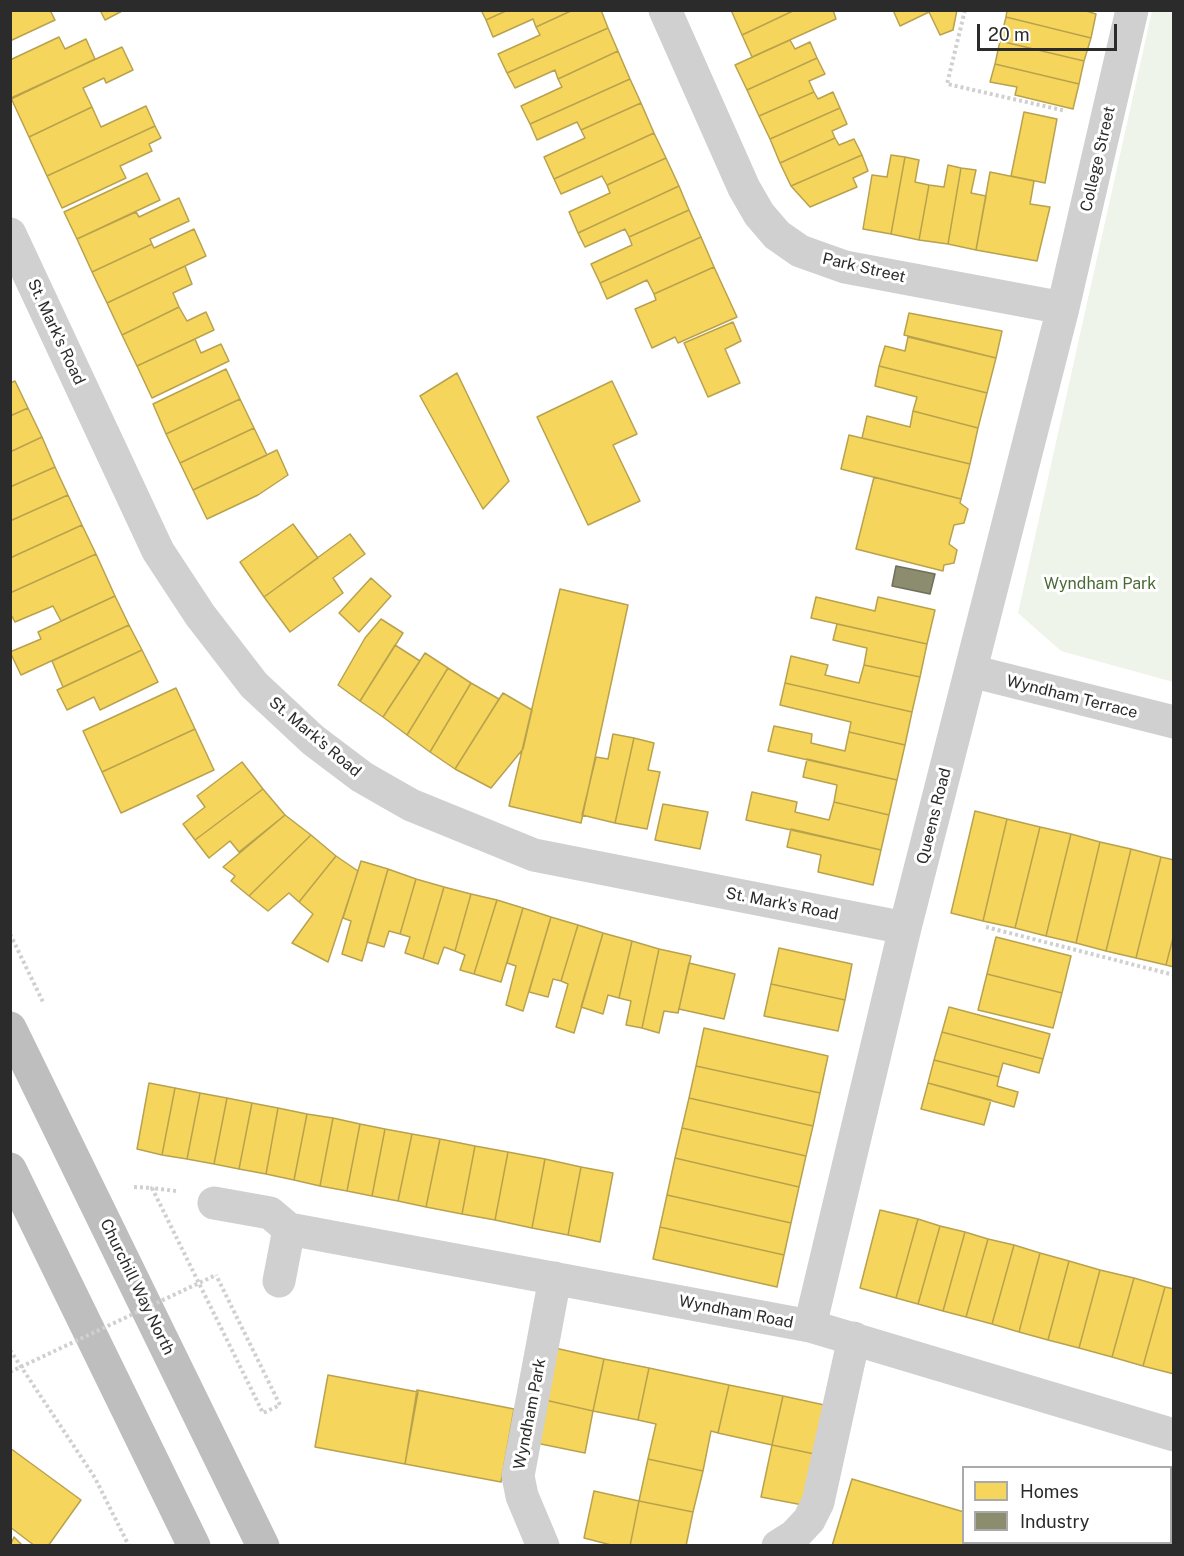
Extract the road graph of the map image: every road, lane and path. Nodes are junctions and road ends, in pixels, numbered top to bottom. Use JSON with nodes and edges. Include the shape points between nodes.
{"nodes":[{"id":1,"x":665,"y":10,"type":"edge"},
{"id":2,"x":965,"y":10,"type":"edge"},
{"id":3,"x":1132,"y":10,"type":"edge"},
{"id":4,"x":1107,"y":121,"type":"junction"},
{"id":5,"x":10,"y":234,"type":"edge"},
{"id":6,"x":1062,"y":308,"type":"junction"},
{"id":7,"x":971,"y":671,"type":"junction"},
{"id":8,"x":1173,"y":722,"type":"edge"},
{"id":9,"x":986,"y":927,"type":"dead end"},
{"id":10,"x":905,"y":928,"type":"junction"},
{"id":11,"x":1173,"y":975,"type":"edge"},
{"id":12,"x":10,"y":1028,"type":"edge"},
{"id":13,"x":10,"y":1169,"type":"edge"},
{"id":14,"x":214,"y":1203,"type":"joint"},
{"id":15,"x":289,"y":1229,"type":"junction"},
{"id":16,"x":555,"y":1278,"type":"junction"},
{"id":17,"x":279,"y":1281,"type":"dead end"},
{"id":18,"x":810,"y":1326,"type":"junction"},
{"id":19,"x":854,"y":1338,"type":"junction"},
{"id":20,"x":10,"y":1350,"type":"edge"},
{"id":21,"x":10,"y":1372,"type":"edge"},
{"id":22,"x":1173,"y":1435,"type":"edge"},
{"id":23,"x":129,"y":1545,"type":"edge"},
{"id":24,"x":194,"y":1545,"type":"edge"},
{"id":25,"x":263,"y":1545,"type":"edge"},
{"id":26,"x":543,"y":1545,"type":"edge"},
{"id":27,"x":778,"y":1545,"type":"edge"}],
"edges":[{"from":1,"to":6,"type":"street","name":"Park Street","via":[[744,188],[777,235],[800,250],[845,267]]},
{"from":2,"to":4,"type":"path","via":[[947,84]]},
{"from":3,"to":4,"type":"street","name":"College Street"},
{"from":4,"to":6,"type":"street","name":"College Street"},
{"from":5,"to":10,"type":"street","name":"St. Mark's Road","via":[[158,551],[200,615],[254,685],[313,740],[362,777],[411,806],[534,855]]},
{"from":6,"to":7,"type":"street","name":"Queens Road"},
{"from":7,"to":8,"type":"street","name":"Wyndham Terrace"},
{"from":7,"to":10,"type":"street","name":"Queens Road"},
{"from":9,"to":11,"type":"path"},
{"from":10,"to":18,"type":"street","name":"Queens Road"},
{"from":12,"to":25,"type":"highway","name":"Churchill Way North"},
{"from":13,"to":24,"type":"highway"},
{"from":14,"to":15,"type":"street","name":"Wyndham Road","via":[[270,1213]]},
{"from":14,"to":21,"type":"path","bridge":true,"via":[[196,1194],[152,1188],[263,1413],[280,1405],[216,1275]]},
{"from":15,"to":16,"type":"street","name":"Wyndham Road"},
{"from":15,"to":17,"type":"street"},
{"from":16,"to":18,"type":"street","name":"Wyndham Road"},
{"from":16,"to":26,"type":"street","name":"Wyndham Park","via":[[518,1476],[522,1496]]},
{"from":18,"to":19,"type":"street","name":"Wyndham Road"},
{"from":19,"to":22,"type":"street","name":"Wyndham Road"},
{"from":19,"to":27,"type":"street","via":[[819,1502],[801,1528]]},
{"from":20,"to":23,"type":"path","via":[[95,1478]]}]}
